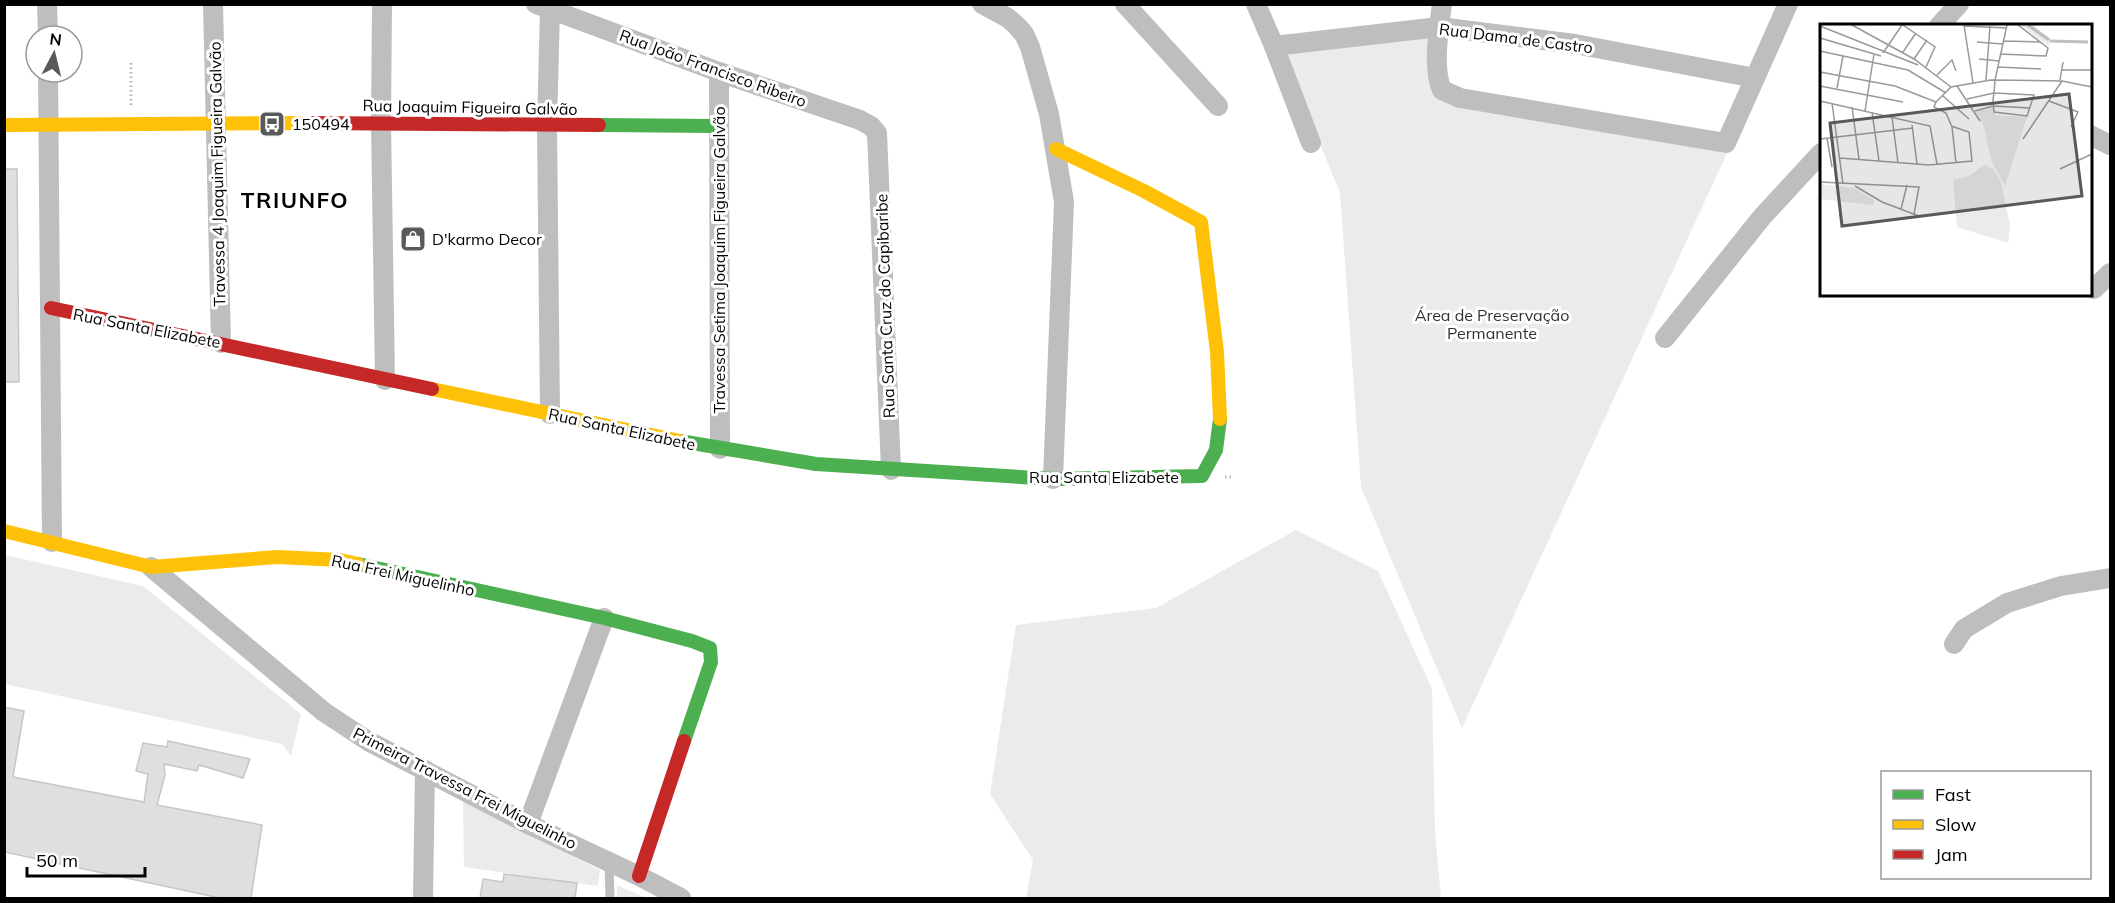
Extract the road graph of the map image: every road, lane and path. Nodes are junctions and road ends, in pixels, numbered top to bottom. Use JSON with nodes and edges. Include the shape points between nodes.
{"nodes":[{"id":1,"x":47,"y":4,"type":"edge"},
{"id":2,"x":213,"y":4,"type":"edge"},
{"id":3,"x":382,"y":4,"type":"edge"},
{"id":4,"x":982,"y":4,"type":"edge"},
{"id":5,"x":1125,"y":4,"type":"edge"},
{"id":6,"x":1256,"y":4,"type":"edge"},
{"id":7,"x":1443,"y":4,"type":"edge"},
{"id":8,"x":1788,"y":4,"type":"edge"},
{"id":9,"x":1959,"y":4,"type":"edge"},
{"id":10,"x":543,"y":7,"type":"edge"},
{"id":11,"x":48,"y":24,"type":"edge"},
{"id":12,"x":1941,"y":24,"type":"edge"},
{"id":13,"x":1439,"y":27,"type":"junction"},
{"id":14,"x":1274,"y":46,"type":"junction"},
{"id":15,"x":131,"y":63,"type":"dead end"},
{"id":16,"x":718,"y":72,"type":"junction"},
{"id":17,"x":1755,"y":78,"type":"junction"},
{"id":18,"x":48,"y":84,"type":"edge"},
{"id":19,"x":1218,"y":106,"type":"dead end"},
{"id":20,"x":381,"y":122,"type":"junction"},
{"id":21,"x":216,"y":123,"type":"junction"},
{"id":22,"x":131,"y":124,"type":"junction"},
{"id":23,"x":4,"y":125,"type":"edge"},
{"id":24,"x":48,"y":125,"type":"junction"},
{"id":25,"x":547,"y":125,"type":"junction"},
{"id":26,"x":718,"y":126,"type":"junction"},
{"id":27,"x":2091,"y":136,"type":"edge"},
{"id":28,"x":879,"y":142,"type":"joint"},
{"id":29,"x":1311,"y":143,"type":"dead end"},
{"id":30,"x":2110,"y":145,"type":"edge"},
{"id":31,"x":1056,"y":149,"type":"junction"},
{"id":32,"x":1820,"y":154,"type":"edge"},
{"id":33,"x":2110,"y":273,"type":"edge"},
{"id":34,"x":2094,"y":289,"type":"dead end"},
{"id":35,"x":51,"y":308,"type":"junction"},
{"id":36,"x":1665,"y":338,"type":"dead end"},
{"id":37,"x":221,"y":343,"type":"junction"},
{"id":38,"x":386,"y":380,"type":"junction"},
{"id":39,"x":550,"y":414,"type":"junction"},
{"id":40,"x":720,"y":449,"type":"junction"},
{"id":41,"x":891,"y":470,"type":"junction"},
{"id":42,"x":1053,"y":479,"type":"junction"},
{"id":43,"x":4,"y":531,"type":"edge"},
{"id":44,"x":52,"y":542,"type":"junction"},
{"id":45,"x":151,"y":567,"type":"junction"},
{"id":46,"x":2110,"y":578,"type":"edge"},
{"id":47,"x":604,"y":618,"type":"junction"},
{"id":48,"x":1954,"y":644,"type":"dead end"},
{"id":49,"x":425,"y":770,"type":"junction"},
{"id":50,"x":528,"y":824,"type":"junction"},
{"id":51,"x":609,"y":862,"type":"junction"},
{"id":52,"x":639,"y":876,"type":"junction"},
{"id":53,"x":423,"y":898,"type":"edge"},
{"id":54,"x":610,"y":898,"type":"edge"},
{"id":55,"x":681,"y":898,"type":"edge"}],
"edges":[{"from":1,"to":11,"type":"street"},
{"from":2,"to":21,"type":"street","name":"Travessa 4 Joaquim Figueira Galvão"},
{"from":3,"to":20,"type":"street"},
{"from":4,"to":31,"type":"street","via":[[1008,18],[1024,34]]},
{"from":5,"to":19,"type":"street"},
{"from":6,"to":14,"type":"street"},
{"from":7,"to":13,"type":"street"},
{"from":8,"to":17,"type":"street"},
{"from":9,"to":12,"type":"street"},
{"from":10,"to":16,"type":"street","name":"Rua João Francisco Ribeiro"},
{"from":10,"to":25,"type":"street"},
{"from":13,"to":14,"type":"street","name":"Rua Dama de Castro"},
{"from":13,"to":17,"type":"street","name":"Rua Dama de Castro","via":[[1575,44]]},
{"from":13,"to":17,"type":"street","via":[[1439,79],[1442,90],[1451,95],[1726,143]]},
{"from":14,"to":29,"type":"street"},
{"from":15,"to":22,"type":"path"},
{"from":16,"to":26,"type":"street","name":"Travessa Setima Joaquim Figueira Galvão"},
{"from":16,"to":28,"type":"street","name":"Rua João Francisco Ribeiro","via":[[860,120],[871,126]]},
{"from":18,"to":24,"type":"street","name":"Rua Santa Elizabete"},
{"from":20,"to":21,"type":"street","name":"Rua Joaquim Figueira Galvão"},
{"from":20,"to":25,"type":"street","name":"Rua Joaquim Figueira Galvão"},
{"from":20,"to":38,"type":"street"},
{"from":21,"to":22,"type":"street","name":"Rua Joaquim Figueira Galvão"},
{"from":21,"to":37,"type":"street","name":"Travessa 4 Joaquim Figueira Galvão"},
{"from":22,"to":24,"type":"street","name":"Rua Joaquim Figueira Galvão"},
{"from":23,"to":24,"type":"street","name":"Rua Joaquim Figueira Galvão"},
{"from":24,"to":35,"type":"street","name":"Rua Santa Elizabete"},
{"from":25,"to":26,"type":"street","name":"Rua Joaquim Figueira Galvão"},
{"from":25,"to":39,"type":"street"},
{"from":26,"to":40,"type":"street","name":"Travessa Setima Joaquim Figueira Galvão"},
{"from":27,"to":30,"type":"street"},
{"from":28,"to":41,"type":"street","name":"Rua Santa Cruz do Capibaribe"},
{"from":31,"to":42,"type":"street","via":[[1064,202]]},
{"from":31,"to":42,"type":"street","name":"Rua Santa Elizabete","via":[[1202,222],[1217,352],[1220,429],[1216,450],[1202,476]]},
{"from":32,"to":36,"type":"street","via":[[1762,217]]},
{"from":33,"to":34,"type":"street"},
{"from":35,"to":37,"type":"street","name":"Rua Santa Elizabete"},
{"from":35,"to":44,"type":"street","name":"Rua Santa Elizabete"},
{"from":37,"to":38,"type":"street","name":"Rua Santa Elizabete"},
{"from":38,"to":39,"type":"street","name":"Rua Santa Elizabete"},
{"from":39,"to":40,"type":"street","name":"Rua Santa Elizabete"},
{"from":40,"to":41,"type":"street","name":"Rua Santa Elizabete","via":[[816,464]]},
{"from":41,"to":42,"type":"street","name":"Rua Santa Elizabete"},
{"from":43,"to":44,"type":"street","name":"Rua Frei Miguelinho"},
{"from":44,"to":45,"type":"street","name":"Rua Frei Miguelinho"},
{"from":45,"to":47,"type":"street","name":"Rua Frei Miguelinho","via":[[277,557],[340,560]]},
{"from":45,"to":49,"type":"street","name":"Primeira Travessa Frei Miguelinho","via":[[324,712],[368,741]]},
{"from":46,"to":48,"type":"street","via":[[2061,586],[2007,603],[1964,629]]},
{"from":47,"to":50,"type":"street"},
{"from":47,"to":52,"type":"street","name":"Rua Frei Miguelinho","via":[[692,641],[710,648],[712,655]]},
{"from":49,"to":50,"type":"street","name":"Primeira Travessa Frei Miguelinho"},
{"from":49,"to":53,"type":"street"},
{"from":50,"to":51,"type":"street","name":"Primeira Travessa Frei Miguelinho"},
{"from":51,"to":52,"type":"street","name":"Primeira Travessa Frei Miguelinho"},
{"from":51,"to":54,"type":"lane"},
{"from":52,"to":55,"type":"street","name":"Primeira Travessa Frei Miguelinho"}]}
